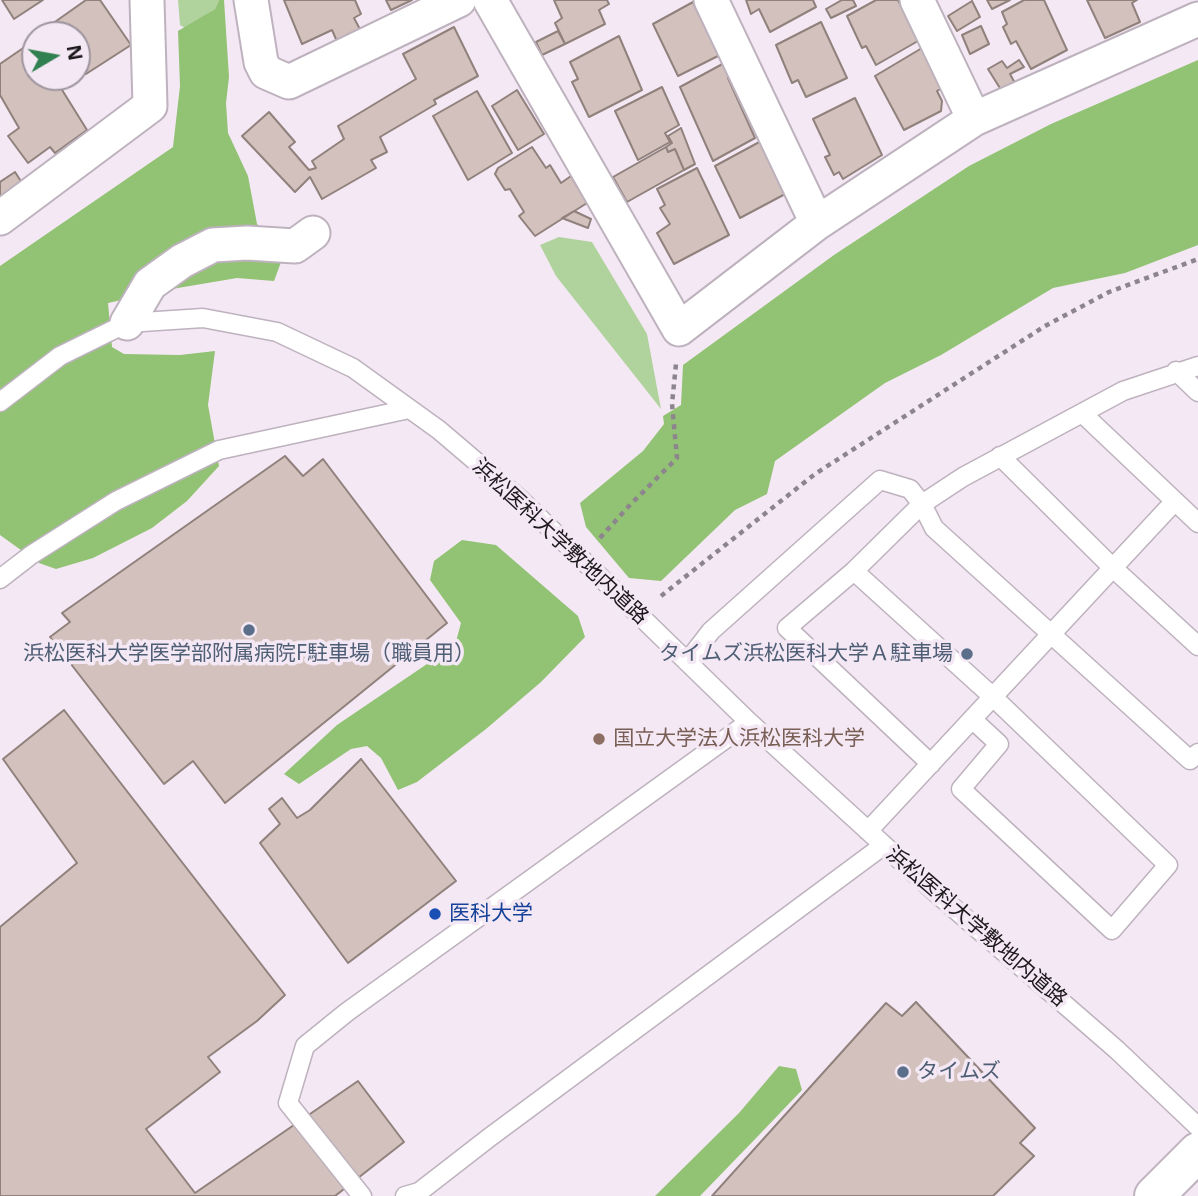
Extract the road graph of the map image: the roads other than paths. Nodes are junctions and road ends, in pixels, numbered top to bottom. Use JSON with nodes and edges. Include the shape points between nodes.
{"nodes":[{"id":1,"x":147,"y":0,"type":"edge"},
{"id":2,"x":251,"y":0,"type":"edge"},
{"id":3,"x":459,"y":0,"type":"edge"},
{"id":4,"x":490,"y":0,"type":"edge"},
{"id":5,"x":711,"y":0,"type":"edge"},
{"id":6,"x":917,"y":0,"type":"edge"},
{"id":7,"x":1184,"y":14,"type":"edge"},
{"id":8,"x":974,"y":119,"type":"junction"},
{"id":9,"x":0,"y":218,"type":"edge"},
{"id":10,"x":817,"y":223,"type":"junction"},
{"id":11,"x":313,"y":233,"type":"dead end"},
{"id":12,"x":127,"y":323,"type":"junction"},
{"id":13,"x":1198,"y":366,"type":"edge"},
{"id":14,"x":1176,"y":371,"type":"junction"},
{"id":15,"x":1198,"y":392,"type":"edge"},
{"id":16,"x":0,"y":402,"type":"edge"},
{"id":17,"x":409,"y":409,"type":"junction"},
{"id":18,"x":1083,"y":414,"type":"junction"},
{"id":19,"x":1000,"y":456,"type":"junction"},
{"id":20,"x":1175,"y":501,"type":"junction"},
{"id":21,"x":922,"y":504,"type":"junction"},
{"id":22,"x":1198,"y":523,"type":"edge"},
{"id":23,"x":1113,"y":568,"type":"junction"},
{"id":24,"x":853,"y":571,"type":"junction"},
{"id":25,"x":0,"y":579,"type":"edge"},
{"id":26,"x":1051,"y":634,"type":"junction"},
{"id":27,"x":1198,"y":646,"type":"edge"},
{"id":28,"x":687,"y":662,"type":"junction"},
{"id":29,"x":992,"y":696,"type":"junction"},
{"id":30,"x":972,"y":719,"type":"junction"},
{"id":31,"x":749,"y":722,"type":"junction"},
{"id":32,"x":1198,"y":753,"type":"edge"},
{"id":33,"x":930,"y":764,"type":"junction"},
{"id":34,"x":868,"y":831,"type":"junction"},
{"id":35,"x":884,"y":845,"type":"junction"},
{"id":36,"x":1198,"y":1128,"type":"edge"},
{"id":37,"x":1198,"y":1152,"type":"edge"},
{"id":38,"x":362,"y":1196,"type":"edge"},
{"id":39,"x":405,"y":1196,"type":"edge"},
{"id":40,"x":1154,"y":1196,"type":"edge"}],
"edges":[{"from":1,"to":9,"type":"street","via":[[150,107]]},
{"from":2,"to":3,"type":"street","via":[[261,62],[266,72],[289,82]]},
{"from":4,"to":10,"type":"street","via":[[679,329]]},
{"from":5,"to":10,"type":"street"},
{"from":6,"to":8,"type":"street"},
{"from":7,"to":8,"type":"street"},
{"from":8,"to":10,"type":"street"},
{"from":11,"to":12,"type":"street","via":[[295,246],[213,245],[150,284]]},
{"from":12,"to":16,"type":"lane","name":"浜松医科大学敷地内道路","via":[[60,356]]},
{"from":12,"to":17,"type":"lane","name":"浜松医科大学敷地内道路","via":[[203,318],[277,332],[353,368]]},
{"from":13,"to":14,"type":"lane"},
{"from":14,"to":15,"type":"lane"},
{"from":14,"to":18,"type":"lane","via":[[1123,391]]},
{"from":17,"to":25,"type":"lane","via":[[219,450],[116,500]]},
{"from":17,"to":28,"type":"lane","name":"浜松医科大学敷地内道路","via":[[520,499]]},
{"from":18,"to":19,"type":"lane"},
{"from":18,"to":20,"type":"lane"},
{"from":19,"to":21,"type":"lane"},
{"from":19,"to":23,"type":"lane"},
{"from":20,"to":22,"type":"lane"},
{"from":20,"to":23,"type":"lane"},
{"from":21,"to":24,"type":"lane"},
{"from":21,"to":26,"type":"lane","via":[[934,528]]},
{"from":21,"to":28,"type":"lane","via":[[910,489],[880,480],[712,631]]},
{"from":23,"to":26,"type":"lane"},
{"from":23,"to":27,"type":"lane"},
{"from":24,"to":29,"type":"lane"},
{"from":24,"to":33,"type":"lane","via":[[787,628]]},
{"from":26,"to":29,"type":"lane"},
{"from":26,"to":32,"type":"lane","via":[[1190,760]]},
{"from":28,"to":31,"type":"lane","name":"浜松医科大学敷地内道路"},
{"from":29,"to":30,"type":"lane"},
{"from":29,"to":30,"type":"lane","via":[[1168,864],[1112,930],[961,789],[999,744]]},
{"from":30,"to":33,"type":"lane"},
{"from":31,"to":34,"type":"lane","name":"浜松医科大学敷地内道路"},
{"from":31,"to":38,"type":"lane","via":[[305,1046],[288,1103]]},
{"from":33,"to":34,"type":"lane"},
{"from":34,"to":35,"type":"lane","name":"浜松医科大学敷地内道路"},
{"from":35,"to":36,"type":"lane","name":"浜松医科大学敷地内道路","via":[[1117,1050]]},
{"from":35,"to":39,"type":"lane","via":[[419,1192]]},
{"from":37,"to":40,"type":"street"}]}
